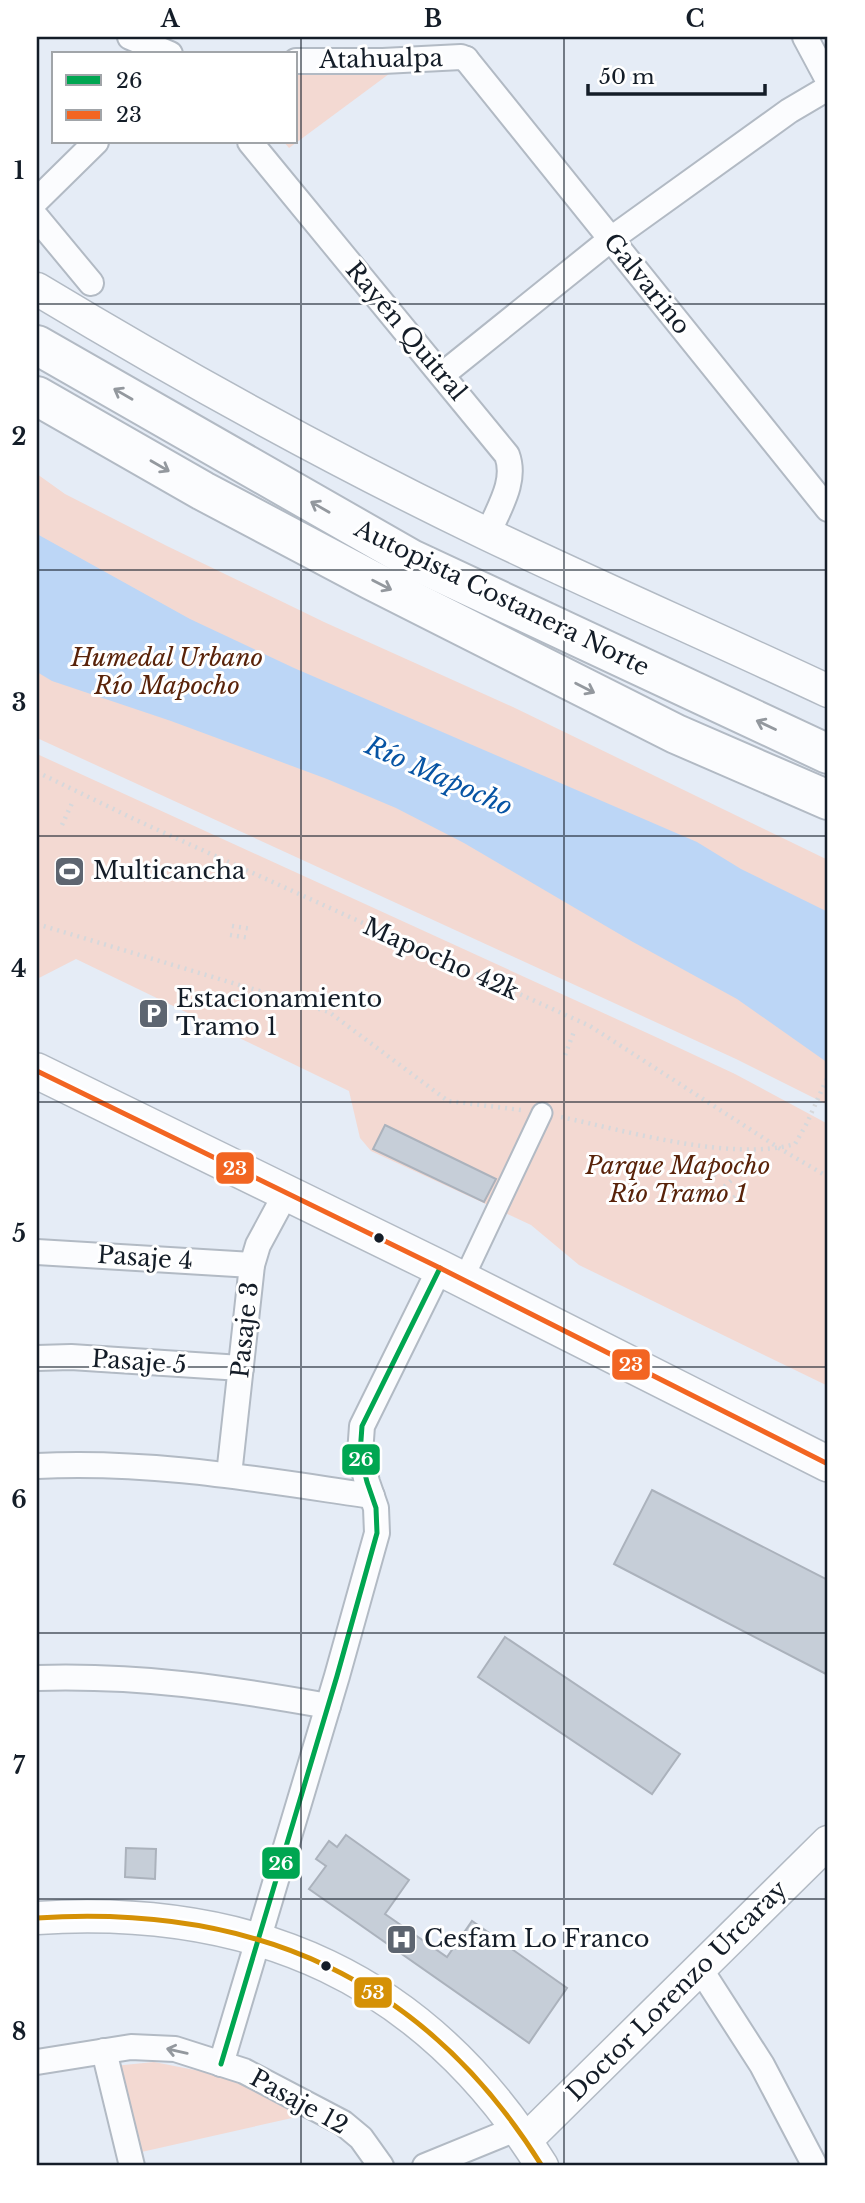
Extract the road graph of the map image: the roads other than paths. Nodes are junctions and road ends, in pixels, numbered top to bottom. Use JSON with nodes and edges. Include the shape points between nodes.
{"nodes":[{"id":1,"x":130,"y":37,"type":"edge"},
{"id":2,"x":805,"y":37,"type":"edge"},
{"id":3,"x":466,"y":48,"type":"edge"},
{"id":4,"x":165,"y":52,"type":"edge"},
{"id":5,"x":298,"y":61,"type":"edge"},
{"id":6,"x":828,"y":80,"type":"edge"},
{"id":7,"x":828,"y":88,"type":"edge"},
{"id":8,"x":94,"y":144,"type":"edge"},
{"id":9,"x":252,"y":144,"type":"edge"},
{"id":10,"x":37,"y":200,"type":"edge"},
{"id":11,"x":37,"y":218,"type":"edge"},
{"id":12,"x":611,"y":239,"type":"junction"},
{"id":13,"x":92,"y":283,"type":"dead end"},
{"id":14,"x":37,"y":289,"type":"edge"},
{"id":15,"x":37,"y":345,"type":"edge"},
{"id":16,"x":442,"y":375,"type":"junction"},
{"id":17,"x":37,"y":396,"type":"edge"},
{"id":18,"x":828,"y":509,"type":"edge"},
{"id":19,"x":488,"y":534,"type":"junction"},
{"id":20,"x":828,"y":691,"type":"edge"},
{"id":21,"x":828,"y":754,"type":"edge"},
{"id":22,"x":828,"y":800,"type":"edge"},
{"id":23,"x":37,"y":1071,"type":"edge"},
{"id":24,"x":542,"y":1113,"type":"road end"},
{"id":25,"x":286,"y":1193,"type":"junction"},
{"id":26,"x":37,"y":1252,"type":"edge"},
{"id":27,"x":252,"y":1265,"type":"junction"},
{"id":28,"x":452,"y":1274,"type":"junction"},
{"id":29,"x":37,"y":1358,"type":"edge"},
{"id":30,"x":241,"y":1368,"type":"junction"},
{"id":31,"x":828,"y":1464,"type":"edge"},
{"id":32,"x":37,"y":1466,"type":"edge"},
{"id":33,"x":229,"y":1475,"type":"junction"},
{"id":34,"x":372,"y":1496,"type":"junction"},
{"id":35,"x":37,"y":1678,"type":"edge"},
{"id":36,"x":328,"y":1706,"type":"junction"},
{"id":37,"x":828,"y":1842,"type":"edge"},
{"id":38,"x":37,"y":1918,"type":"edge"},
{"id":39,"x":257,"y":1940,"type":"junction"},
{"id":40,"x":699,"y":1967,"type":"junction"},
{"id":41,"x":104,"y":2051,"type":"junction"},
{"id":42,"x":37,"y":2062,"type":"edge"},
{"id":43,"x":221,"y":2064,"type":"junction"},
{"id":44,"x":529,"y":2145,"type":"edge"},
{"id":45,"x":132,"y":2166,"type":"edge"},
{"id":46,"x":381,"y":2166,"type":"edge"},
{"id":47,"x":425,"y":2166,"type":"edge"},
{"id":48,"x":815,"y":2166,"type":"edge"}],
"edges":[{"from":1,"to":4,"type":"street"},
{"from":2,"to":6,"type":"street"},
{"from":3,"to":5,"type":"street","name":"Atahualpa","via":[[461,57]]},
{"from":3,"to":12,"type":"street","name":"Galvarino"},
{"from":7,"to":12,"type":"street"},
{"from":8,"to":10,"type":"street"},
{"from":9,"to":16,"type":"street","name":"Rayén Quitral"},
{"from":11,"to":13,"type":"street"},
{"from":12,"to":16,"type":"street"},
{"from":12,"to":18,"type":"street","name":"Galvarino"},
{"from":14,"to":19,"type":"street","via":[[286,431]]},
{"from":21,"to":15,"type":"highway","name":"Autopista Costanera Norte","one_way":true,"via":[[411,559]]},
{"from":16,"to":19,"type":"street","name":"Rayén Quitral","via":[[501,446],[511,465],[510,480]]},
{"from":17,"to":22,"type":"highway","name":"Autopista Costanera Norte","one_way":true,"via":[[371,580],[676,734]]},
{"from":19,"to":20,"type":"street"},
{"from":23,"to":25,"type":"main road"},
{"from":24,"to":28,"type":"street"},
{"from":25,"to":27,"type":"street","name":"Pasaje 3"},
{"from":25,"to":28,"type":"main road"},
{"from":26,"to":27,"type":"street","name":"Pasaje 4"},
{"from":27,"to":30,"type":"street","name":"Pasaje 3"},
{"from":28,"to":31,"type":"main road"},
{"from":28,"to":34,"type":"street","via":[[362,1426],[360,1454]]},
{"from":29,"to":30,"type":"street","name":"Pasaje 5"},
{"from":30,"to":33,"type":"street","name":"Pasaje 3"},
{"from":32,"to":33,"type":"street","via":[[137,1466]]},
{"from":33,"to":34,"type":"street"},
{"from":34,"to":36,"type":"street","via":[[377,1533]]},
{"from":35,"to":36,"type":"street","via":[[180,1682]]},
{"from":36,"to":39,"type":"street"},
{"from":37,"to":40,"type":"street","name":"Doctor Lorenzo Urcaray"},
{"from":38,"to":39,"type":"street","via":[[137,1918]]},
{"from":39,"to":43,"type":"street"},
{"from":39,"to":44,"type":"street","via":[[340,1971],[403,2010],[471,2072]]},
{"from":40,"to":44,"type":"street","name":"Doctor Lorenzo Urcaray"},
{"from":40,"to":48,"type":"street","via":[[762,2065]]},
{"from":41,"to":42,"type":"street","name":"Pasaje 12"},
{"from":43,"to":41,"type":"street","name":"Pasaje 12","one_way":true,"via":[[175,2049]]},
{"from":41,"to":45,"type":"street"},
{"from":43,"to":46,"type":"street","name":"Pasaje 12","via":[[267,2082],[343,2123],[361,2138]]},
{"from":44,"to":47,"type":"street"}]}
